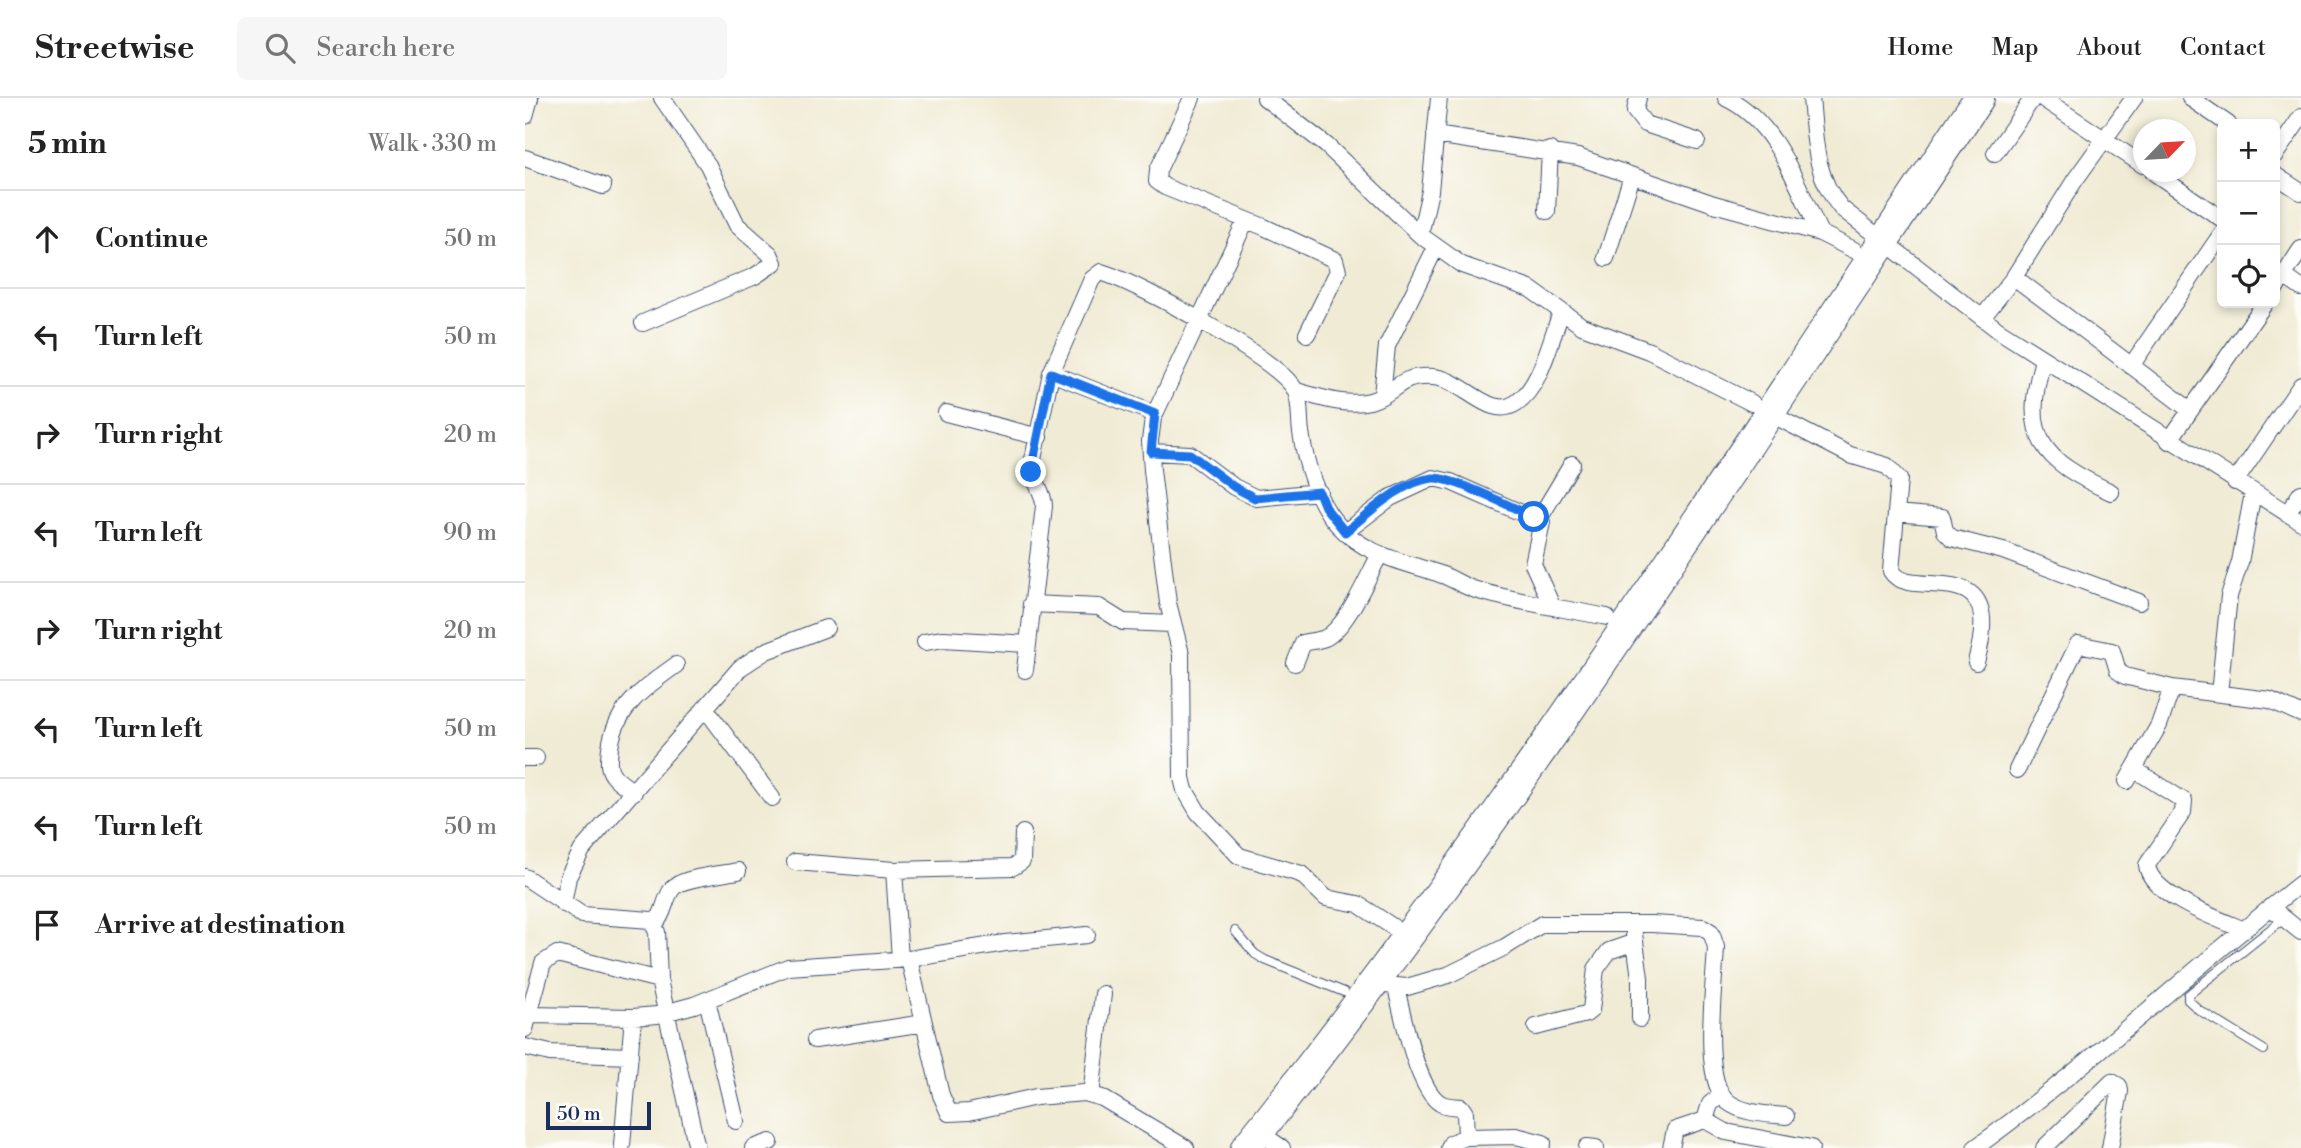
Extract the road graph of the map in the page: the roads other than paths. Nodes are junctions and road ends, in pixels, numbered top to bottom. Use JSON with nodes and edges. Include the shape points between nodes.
{"nodes":[{"id":1,"x":530,"y":98,"type":"edge"},
{"id":2,"x":663,"y":98,"type":"edge"},
{"id":3,"x":1192,"y":98,"type":"edge"},
{"id":4,"x":1265,"y":98,"type":"edge"},
{"id":5,"x":1439,"y":98,"type":"edge"},
{"id":6,"x":1638,"y":98,"type":"edge"},
{"id":7,"x":1725,"y":98,"type":"edge"},
{"id":8,"x":1811,"y":98,"type":"edge"},
{"id":9,"x":1955,"y":98,"type":"edge"},
{"id":10,"x":1979,"y":98,"type":"edge"},
{"id":11,"x":2033,"y":98,"type":"edge"},
{"id":12,"x":2042,"y":98,"type":"edge"},
{"id":13,"x":2134,"y":98,"type":"edge"},
{"id":14,"x":2190,"y":98,"type":"edge"},
{"id":15,"x":525,"y":116,"type":"edge"},
{"id":16,"x":2301,"y":117,"type":"edge"},
{"id":17,"x":2221,"y":119,"type":"edge"},
{"id":18,"x":1435,"y":135,"type":"junction"},
{"id":19,"x":2106,"y":140,"type":"junction"},
{"id":20,"x":1697,"y":141,"type":"dead end"},
{"id":21,"x":2280,"y":148,"type":"edge"},
{"id":22,"x":1550,"y":150,"type":"junction"},
{"id":23,"x":1995,"y":153,"type":"dead end"},
{"id":24,"x":525,"y":158,"type":"edge"},
{"id":25,"x":2133,"y":158,"type":"edge"},
{"id":26,"x":1632,"y":176,"type":"junction"},
{"id":27,"x":2280,"y":178,"type":"edge"},
{"id":28,"x":2168,"y":182,"type":"edge"},
{"id":29,"x":603,"y":186,"type":"dead end"},
{"id":30,"x":2301,"y":192,"type":"edge"},
{"id":31,"x":1547,"y":211,"type":"dead end"},
{"id":32,"x":2217,"y":216,"type":"edge"},
{"id":33,"x":1246,"y":220,"type":"junction"},
{"id":34,"x":1819,"y":233,"type":"junction"},
{"id":35,"x":1420,"y":235,"type":"junction"},
{"id":36,"x":1869,"y":240,"type":"junction"},
{"id":37,"x":2217,"y":240,"type":"edge"},
{"id":38,"x":1436,"y":247,"type":"junction"},
{"id":39,"x":2301,"y":250,"type":"edge"},
{"id":40,"x":1606,"y":258,"type":"dead end"},
{"id":41,"x":2014,"y":277,"type":"junction"},
{"id":42,"x":2280,"y":281,"type":"edge"},
{"id":43,"x":2280,"y":282,"type":"edge"},
{"id":44,"x":2301,"y":288,"type":"edge"},
{"id":45,"x":2261,"y":308,"type":"edge"},
{"id":46,"x":1561,"y":313,"type":"junction"},
{"id":47,"x":1982,"y":318,"type":"junction"},
{"id":48,"x":1198,"y":320,"type":"junction"},
{"id":49,"x":643,"y":323,"type":"dead end"},
{"id":50,"x":1307,"y":334,"type":"dead end"},
{"id":51,"x":2043,"y":360,"type":"junction"},
{"id":52,"x":2131,"y":366,"type":"junction"},
{"id":53,"x":1051,"y":373,"type":"junction"},
{"id":54,"x":2301,"y":385,"type":"edge"},
{"id":55,"x":1296,"y":391,"type":"junction"},
{"id":56,"x":1382,"y":395,"type":"junction"},
{"id":57,"x":1760,"y":408,"type":"junction"},
{"id":58,"x":2190,"y":410,"type":"junction"},
{"id":59,"x":946,"y":414,"type":"dead end"},
{"id":60,"x":1155,"y":414,"type":"junction"},
{"id":61,"x":1039,"y":438,"type":"junction"},
{"id":62,"x":2169,"y":440,"type":"junction"},
{"id":63,"x":1151,"y":452,"type":"junction"},
{"id":64,"x":1572,"y":464,"type":"dead end"},
{"id":65,"x":2235,"y":482,"type":"junction"},
{"id":66,"x":1319,"y":492,"type":"junction"},
{"id":67,"x":2111,"y":492,"type":"dead end"},
{"id":68,"x":2253,"y":493,"type":"junction"},
{"id":69,"x":2301,"y":493,"type":"edge"},
{"id":70,"x":1896,"y":513,"type":"junction"},
{"id":71,"x":2294,"y":518,"type":"edge"},
{"id":72,"x":1539,"y":519,"type":"junction"},
{"id":73,"x":1345,"y":532,"type":"junction"},
{"id":74,"x":1379,"y":556,"type":"junction"},
{"id":75,"x":2139,"y":602,"type":"dead end"},
{"id":76,"x":1031,"y":604,"type":"junction"},
{"id":77,"x":1552,"y":606,"type":"junction"},
{"id":78,"x":1607,"y":617,"type":"junction"},
{"id":79,"x":1172,"y":624,"type":"junction"},
{"id":80,"x":825,"y":628,"type":"dead end"},
{"id":81,"x":925,"y":642,"type":"dead end"},
{"id":82,"x":1028,"y":645,"type":"junction"},
{"id":83,"x":1976,"y":662,"type":"dead end"},
{"id":84,"x":1295,"y":663,"type":"dead end"},
{"id":85,"x":676,"y":665,"type":"dead end"},
{"id":86,"x":1025,"y":670,"type":"dead end"},
{"id":87,"x":2172,"y":688,"type":"junction"},
{"id":88,"x":2219,"y":694,"type":"junction"},
{"id":89,"x":705,"y":708,"type":"junction"},
{"id":90,"x":2301,"y":714,"type":"edge"},
{"id":91,"x":2017,"y":770,"type":"dead end"},
{"id":92,"x":634,"y":792,"type":"junction"},
{"id":93,"x":772,"y":798,"type":"dead end"},
{"id":94,"x":1023,"y":834,"type":"dead end"},
{"id":95,"x":795,"y":862,"type":"dead end"},
{"id":96,"x":894,"y":870,"type":"junction"},
{"id":97,"x":738,"y":871,"type":"dead end"},
{"id":98,"x":525,"y":877,"type":"edge"},
{"id":99,"x":2301,"y":883,"type":"edge"},
{"id":100,"x":563,"y":904,"type":"junction"},
{"id":101,"x":2270,"y":907,"type":"junction"},
{"id":102,"x":2282,"y":920,"type":"junction"},
{"id":103,"x":655,"y":924,"type":"junction"},
{"id":104,"x":1632,"y":925,"type":"junction"},
{"id":105,"x":1394,"y":927,"type":"junction"},
{"id":106,"x":2242,"y":929,"type":"junction"},
{"id":107,"x":1235,"y":931,"type":"dead end"},
{"id":108,"x":2301,"y":932,"type":"edge"},
{"id":109,"x":1087,"y":935,"type":"dead end"},
{"id":110,"x":1635,"y":942,"type":"junction"},
{"id":111,"x":905,"y":959,"type":"junction"},
{"id":112,"x":659,"y":980,"type":"junction"},
{"id":113,"x":1385,"y":986,"type":"junction"},
{"id":114,"x":1344,"y":992,"type":"junction"},
{"id":115,"x":1103,"y":994,"type":"dead end"},
{"id":116,"x":707,"y":1000,"type":"junction"},
{"id":117,"x":665,"y":1013,"type":"junction"},
{"id":118,"x":633,"y":1017,"type":"junction"},
{"id":119,"x":1640,"y":1019,"type":"dead end"},
{"id":120,"x":528,"y":1022,"type":"edge"},
{"id":121,"x":924,"y":1023,"type":"junction"},
{"id":122,"x":1536,"y":1027,"type":"dead end"},
{"id":123,"x":815,"y":1040,"type":"dead end"},
{"id":124,"x":525,"y":1047,"type":"edge"},
{"id":125,"x":2265,"y":1050,"type":"dead end"},
{"id":126,"x":630,"y":1056,"type":"junction"},
{"id":127,"x":1091,"y":1095,"type":"junction"},
{"id":128,"x":1721,"y":1095,"type":"junction"},
{"id":129,"x":1786,"y":1116,"type":"dead end"},
{"id":130,"x":1705,"y":1120,"type":"junction"},
{"id":131,"x":736,"y":1121,"type":"dead end"},
{"id":132,"x":1466,"y":1137,"type":"junction"},
{"id":133,"x":770,"y":1142,"type":"dead end"},
{"id":134,"x":1262,"y":1143,"type":"edge"},
{"id":135,"x":1543,"y":1143,"type":"dead end"},
{"id":136,"x":622,"y":1145,"type":"dead end"},
{"id":137,"x":697,"y":1148,"type":"edge"},
{"id":138,"x":753,"y":1148,"type":"edge"},
{"id":139,"x":1186,"y":1148,"type":"edge"},
{"id":140,"x":1223,"y":1148,"type":"edge"},
{"id":141,"x":1449,"y":1148,"type":"edge"},
{"id":142,"x":1671,"y":1148,"type":"edge"},
{"id":143,"x":1811,"y":1148,"type":"edge"},
{"id":144,"x":1975,"y":1148,"type":"edge"},
{"id":145,"x":2044,"y":1148,"type":"edge"},
{"id":146,"x":2109,"y":1148,"type":"edge"}],
"edges":[{"from":1,"to":15,"type":"street"},
{"from":2,"to":49,"type":"street","via":[[708,165],[737,225],[774,263],[755,276]]},
{"from":3,"to":33,"type":"street","via":[[1157,181]]},
{"from":4,"to":35,"type":"street","via":[[1326,145]]},
{"from":5,"to":18,"type":"street"},
{"from":6,"to":20,"type":"street","via":[[1635,111],[1646,124]]},
{"from":7,"to":34,"type":"street","via":[[1758,121],[1770,137]]},
{"from":8,"to":36,"type":"street","via":[[1819,171],[1830,194]]},
{"from":9,"to":36,"type":"highway"},
{"from":10,"to":36,"type":"highway"},
{"from":11,"to":23,"type":"street"},
{"from":12,"to":19,"type":"street"},
{"from":13,"to":19,"type":"street"},
{"from":14,"to":17,"type":"street"},
{"from":16,"to":21,"type":"street"},
{"from":18,"to":22,"type":"street"},
{"from":18,"to":35,"type":"street"},
{"from":19,"to":25,"type":"street"},
{"from":19,"to":41,"type":"street"},
{"from":22,"to":26,"type":"street"},
{"from":22,"to":31,"type":"street"},
{"from":24,"to":29,"type":"street"},
{"from":26,"to":34,"type":"street"},
{"from":26,"to":40,"type":"street"},
{"from":27,"to":30,"type":"street"},
{"from":28,"to":32,"type":"street"},
{"from":33,"to":48,"type":"street"},
{"from":33,"to":50,"type":"street","via":[[1337,263],[1338,271]]},
{"from":34,"to":36,"type":"street"},
{"from":35,"to":38,"type":"street"},
{"from":36,"to":47,"type":"street"},
{"from":36,"to":57,"type":"highway"},
{"from":37,"to":52,"type":"street"},
{"from":38,"to":46,"type":"street","via":[[1462,265],[1530,289]]},
{"from":38,"to":56,"type":"street","via":[[1387,346]]},
{"from":39,"to":42,"type":"street"},
{"from":41,"to":47,"type":"street"},
{"from":41,"to":52,"type":"street"},
{"from":43,"to":44,"type":"street"},
{"from":45,"to":58,"type":"street"},
{"from":46,"to":56,"type":"street","via":[[1529,390],[1507,407],[1495,408],[1461,384],[1438,377],[1405,379]]},
{"from":46,"to":57,"type":"street","via":[[1581,326],[1649,351]]},
{"from":47,"to":51,"type":"street"},
{"from":48,"to":53,"type":"street","via":[[1101,272],[1092,279]]},
{"from":48,"to":55,"type":"street","via":[[1265,360]]},
{"from":48,"to":60,"type":"street"},
{"from":51,"to":62,"type":"street"},
{"from":51,"to":67,"type":"street","via":[[2034,424],[2039,438],[2067,471]]},
{"from":52,"to":58,"type":"street"},
{"from":53,"to":60,"type":"street"},
{"from":53,"to":61,"type":"street"},
{"from":54,"to":65,"type":"street"},
{"from":55,"to":56,"type":"street","via":[[1358,403]]},
{"from":55,"to":66,"type":"street","via":[[1302,440]]},
{"from":57,"to":70,"type":"street","via":[[1850,455],[1887,466],[1899,479]]},
{"from":57,"to":78,"type":"highway"},
{"from":57,"to":113,"type":"highway"},
{"from":58,"to":62,"type":"street"},
{"from":59,"to":61,"type":"street"},
{"from":60,"to":63,"type":"street"},
{"from":61,"to":76,"type":"street","via":[[1031,472],[1044,506]]},
{"from":62,"to":65,"type":"street"},
{"from":63,"to":66,"type":"street","via":[[1190,454],[1255,498]]},
{"from":63,"to":79,"type":"street"},
{"from":64,"to":72,"type":"street"},
{"from":65,"to":68,"type":"street"},
{"from":66,"to":73,"type":"street"},
{"from":68,"to":71,"type":"street"},
{"from":68,"to":88,"type":"street","via":[[2241,562],[2229,596]]},
{"from":69,"to":71,"type":"street"},
{"from":70,"to":75,"type":"street","via":[[1939,516],[1952,538],[2003,551]]},
{"from":70,"to":83,"type":"street","via":[[1891,571],[1904,582],[1954,585],[1975,599],[1985,631]]},
{"from":72,"to":73,"type":"street","via":[[1433,478],[1390,498]]},
{"from":72,"to":77,"type":"street","via":[[1542,526],[1533,564]]},
{"from":73,"to":74,"type":"street"},
{"from":74,"to":77,"type":"street","via":[[1441,574],[1474,590]]},
{"from":74,"to":84,"type":"street","via":[[1352,607],[1325,638],[1303,643]]},
{"from":76,"to":79,"type":"street","via":[[1099,607],[1123,622]]},
{"from":76,"to":82,"type":"street"},
{"from":77,"to":78,"type":"street"},
{"from":78,"to":105,"type":"highway"},
{"from":79,"to":105,"type":"street","via":[[1182,663],[1182,778],[1198,812],[1239,856],[1301,874],[1326,898],[1358,904]]},
{"from":80,"to":89,"type":"street","via":[[753,659]]},
{"from":81,"to":82,"type":"street","via":[[943,639]]},
{"from":82,"to":86,"type":"street"},
{"from":85,"to":92,"type":"street","via":[[641,690],[616,725],[609,768]]},
{"from":87,"to":88,"type":"street"},
{"from":87,"to":91,"type":"street","via":[[2125,676],[2118,671],[2112,651],[2078,644]]},
{"from":87,"to":106,"type":"street","via":[[2159,725],[2130,775],[2184,801],[2183,812],[2147,865],[2149,873],[2186,905]]},
{"from":88,"to":90,"type":"street","via":[[2270,700]]},
{"from":89,"to":92,"type":"street"},
{"from":89,"to":93,"type":"street"},
{"from":92,"to":100,"type":"street","via":[[582,850],[568,877]]},
{"from":94,"to":96,"type":"street","via":[[1022,861],[1013,867]]},
{"from":95,"to":96,"type":"street"},
{"from":96,"to":111,"type":"street"},
{"from":97,"to":103,"type":"street","via":[[680,883],[670,890]]},
{"from":98,"to":100,"type":"street"},
{"from":99,"to":101,"type":"street"},
{"from":100,"to":103,"type":"street","via":[[594,918],[645,918]]},
{"from":101,"to":102,"type":"street"},
{"from":101,"to":106,"type":"street"},
{"from":102,"to":108,"type":"street"},
{"from":102,"to":125,"type":"lane","via":[[2187,1000]]},
{"from":103,"to":112,"type":"street"},
{"from":104,"to":110,"type":"street"},
{"from":104,"to":113,"type":"street","via":[[1542,924],[1448,975]]},
{"from":104,"to":128,"type":"street","via":[[1692,925],[1711,932],[1716,947],[1711,1055]]},
{"from":105,"to":114,"type":"highway"},
{"from":106,"to":144,"type":"street","via":[[2042,1100]]},
{"from":107,"to":114,"type":"lane","via":[[1265,960]]},
{"from":109,"to":111,"type":"street"},
{"from":110,"to":119,"type":"street"},
{"from":110,"to":122,"type":"street","via":[[1616,947],[1603,958],[1596,969],[1591,1010]]},
{"from":111,"to":116,"type":"street","via":[[788,967]]},
{"from":111,"to":121,"type":"street"},
{"from":112,"to":117,"type":"street"},
{"from":112,"to":120,"type":"street","via":[[557,954],[543,963]]},
{"from":113,"to":132,"type":"street","via":[[1421,1072],[1440,1103],[1464,1109]]},
{"from":113,"to":134,"type":"highway"},
{"from":114,"to":140,"type":"highway"},
{"from":115,"to":127,"type":"street"},
{"from":116,"to":117,"type":"street"},
{"from":116,"to":131,"type":"street"},
{"from":117,"to":118,"type":"street"},
{"from":117,"to":137,"type":"street"},
{"from":118,"to":120,"type":"street"},
{"from":118,"to":126,"type":"street"},
{"from":121,"to":123,"type":"street"},
{"from":121,"to":127,"type":"street","via":[[949,1113],[1036,1097],[1076,1092]]},
{"from":124,"to":126,"type":"street","via":[[558,1054]]},
{"from":126,"to":136,"type":"street"},
{"from":127,"to":139,"type":"street"},
{"from":128,"to":129,"type":"street","via":[[1744,1110]]},
{"from":128,"to":130,"type":"street","via":[[1710,1104]]},
{"from":130,"to":142,"type":"street","via":[[1675,1130]]},
{"from":130,"to":143,"type":"street","via":[[1726,1132]]},
{"from":132,"to":135,"type":"street","via":[[1517,1136]]},
{"from":132,"to":141,"type":"street"},
{"from":133,"to":138,"type":"street"},
{"from":145,"to":146,"type":"street","via":[[2112,1082],[2120,1091]]}]}
